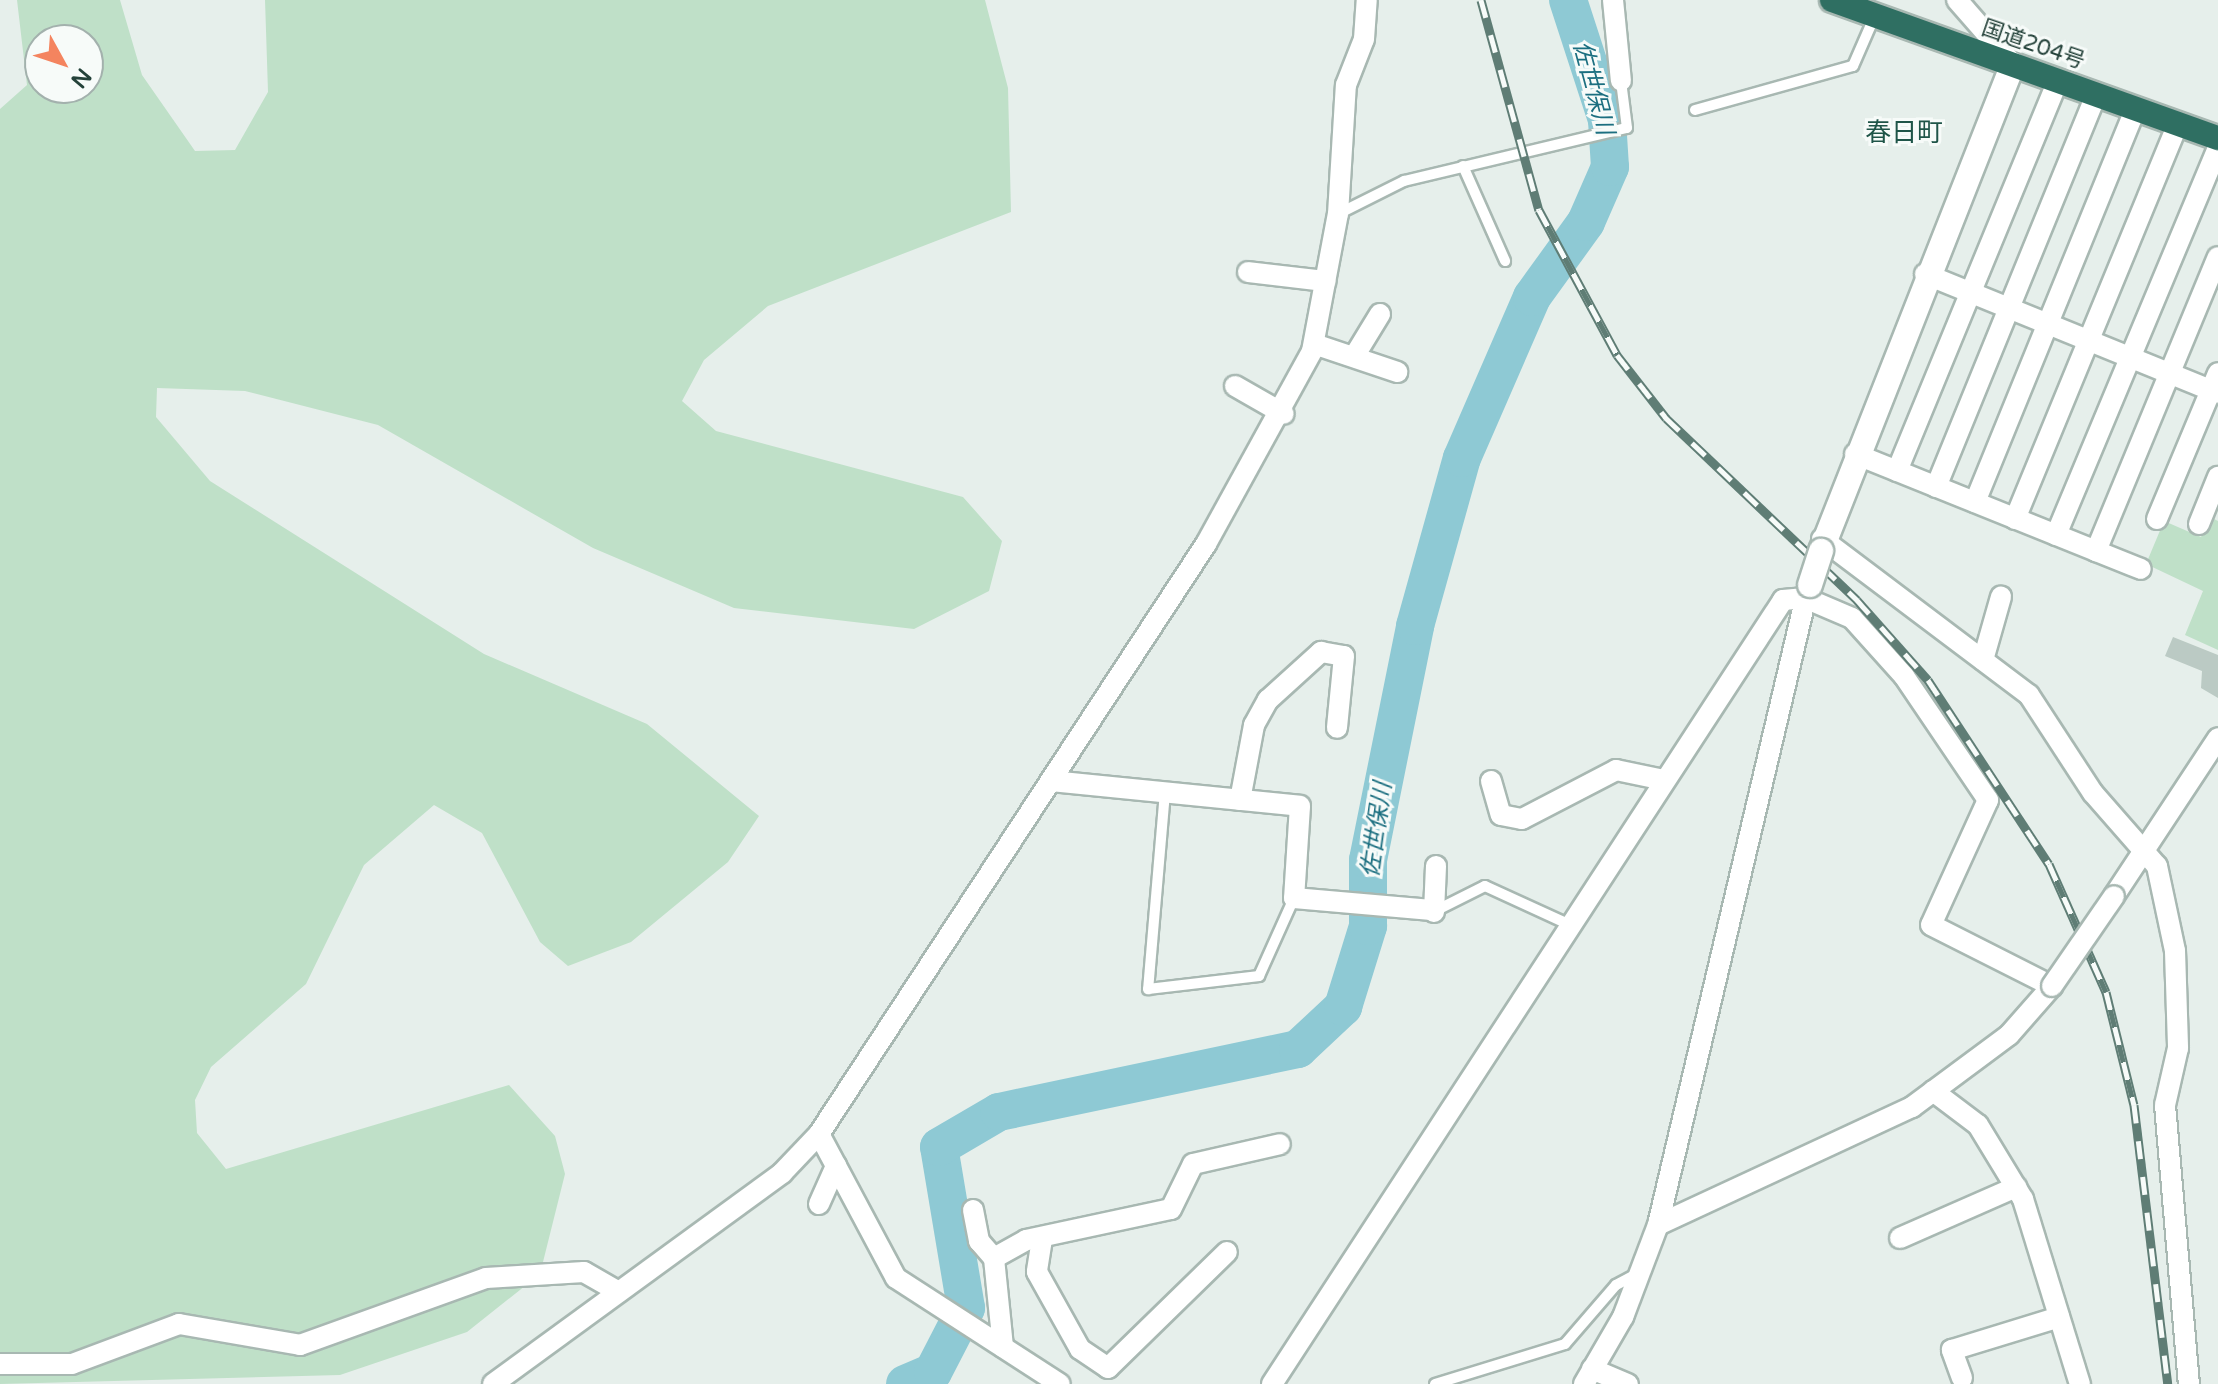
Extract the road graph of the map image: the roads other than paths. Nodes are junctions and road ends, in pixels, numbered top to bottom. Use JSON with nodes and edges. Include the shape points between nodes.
{"nodes":[{"id":1,"x":1367,"y":0,"type":"edge"},
{"id":2,"x":1613,"y":0,"type":"edge"},
{"id":3,"x":1832,"y":0,"type":"edge"},
{"id":4,"x":1957,"y":0,"type":"edge"},
{"id":5,"x":1873,"y":20,"type":"junction"},
{"id":6,"x":2013,"y":64,"type":"junction"},
{"id":7,"x":2058,"y":80,"type":"junction"},
{"id":8,"x":1621,"y":81,"type":"joint"},
{"id":9,"x":2096,"y":94,"type":"junction"},
{"id":10,"x":2136,"y":108,"type":"junction"},
{"id":11,"x":1695,"y":110,"type":"dead end"},
{"id":12,"x":2178,"y":123,"type":"junction"},
{"id":13,"x":2218,"y":138,"type":"edge"},
{"id":14,"x":2218,"y":148,"type":"edge"},
{"id":15,"x":1463,"y":166,"type":"junction"},
{"id":16,"x":1338,"y":214,"type":"junction"},
{"id":17,"x":2218,"y":257,"type":"edge"},
{"id":18,"x":1505,"y":261,"type":"dead end"},
{"id":19,"x":1925,"y":274,"type":"junction"},
{"id":20,"x":1255,"y":279,"type":"dead end"},
{"id":21,"x":1325,"y":281,"type":"junction"},
{"id":22,"x":1971,"y":293,"type":"junction"},
{"id":23,"x":2010,"y":309,"type":"junction"},
{"id":24,"x":1380,"y":314,"type":"dead end"},
{"id":25,"x":2048,"y":324,"type":"junction"},
{"id":26,"x":2089,"y":341,"type":"junction"},
{"id":27,"x":1314,"y":344,"type":"junction"},
{"id":28,"x":1355,"y":355,"type":"junction"},
{"id":29,"x":2130,"y":358,"type":"junction"},
{"id":30,"x":1397,"y":372,"type":"dead end"},
{"id":31,"x":2170,"y":374,"type":"junction"},
{"id":32,"x":1235,"y":386,"type":"dead end"},
{"id":33,"x":2216,"y":386,"type":"edge"},
{"id":34,"x":1284,"y":414,"type":"junction"},
{"id":35,"x":1855,"y":454,"type":"junction"},
{"id":36,"x":1897,"y":471,"type":"junction"},
{"id":37,"x":2218,"y":477,"type":"edge"},
{"id":38,"x":1936,"y":487,"type":"junction"},
{"id":39,"x":1975,"y":502,"type":"junction"},
{"id":40,"x":2015,"y":519,"type":"junction"},
{"id":41,"x":2157,"y":519,"type":"dead end"},
{"id":42,"x":2199,"y":524,"type":"dead end"},
{"id":43,"x":2056,"y":535,"type":"junction"},
{"id":44,"x":1822,"y":545,"type":"junction"},
{"id":45,"x":2096,"y":551,"type":"junction"},
{"id":46,"x":2141,"y":569,"type":"dead end"},
{"id":47,"x":1807,"y":591,"type":"junction"},
{"id":48,"x":2001,"y":597,"type":"dead end"},
{"id":49,"x":1983,"y":660,"type":"junction"},
{"id":50,"x":1337,"y":728,"type":"dead end"},
{"id":51,"x":2218,"y":738,"type":"edge"},
{"id":52,"x":1664,"y":780,"type":"junction"},
{"id":53,"x":1051,"y":781,"type":"junction"},
{"id":54,"x":1491,"y":781,"type":"dead end"},
{"id":55,"x":1165,"y":792,"type":"junction"},
{"id":56,"x":1240,"y":800,"type":"junction"},
{"id":57,"x":2146,"y":856,"type":"junction"},
{"id":58,"x":1436,"y":866,"type":"dead end"},
{"id":59,"x":1294,"y":898,"type":"junction"},
{"id":60,"x":1433,"y":911,"type":"junction"},
{"id":61,"x":1568,"y":924,"type":"junction"},
{"id":62,"x":2052,"y":986,"type":"junction"},
{"id":63,"x":1933,"y":1091,"type":"junction"},
{"id":64,"x":819,"y":1134,"type":"junction"},
{"id":65,"x":1280,"y":1144,"type":"dead end"},
{"id":66,"x":836,"y":1166,"type":"junction"},
{"id":67,"x":2016,"y":1187,"type":"junction"},
{"id":68,"x":819,"y":1204,"type":"dead end"},
{"id":69,"x":973,"y":1210,"type":"dead end"},
{"id":70,"x":1658,"y":1225,"type":"junction"},
{"id":71,"x":1900,"y":1238,"type":"dead end"},
{"id":72,"x":1042,"y":1239,"type":"junction"},
{"id":73,"x":1227,"y":1252,"type":"dead end"},
{"id":74,"x":994,"y":1258,"type":"junction"},
{"id":75,"x":1643,"y":1271,"type":"junction"},
{"id":76,"x":619,"y":1292,"type":"junction"},
{"id":77,"x":2059,"y":1317,"type":"junction"},
{"id":78,"x":1003,"y":1347,"type":"junction"},
{"id":79,"x":0,"y":1364,"type":"edge"},
{"id":80,"x":1588,"y":1377,"type":"edge"},
{"id":81,"x":1962,"y":1378,"type":"dead end"},
{"id":82,"x":493,"y":1384,"type":"edge"},
{"id":83,"x":1060,"y":1384,"type":"edge"},
{"id":84,"x":1272,"y":1384,"type":"edge"},
{"id":85,"x":1435,"y":1384,"type":"edge"},
{"id":86,"x":1628,"y":1384,"type":"edge"},
{"id":87,"x":2080,"y":1384,"type":"edge"},
{"id":88,"x":2189,"y":1384,"type":"edge"}],
"edges":[{"from":1,"to":16,"type":"street","via":[[1364,39],[1346,85]]},
{"from":2,"to":8,"type":"street"},
{"from":3,"to":5,"type":"highway","name":"国道204号"},
{"from":4,"to":6,"type":"street"},
{"from":5,"to":6,"type":"highway","name":"国道204号"},
{"from":5,"to":11,"type":"lane","via":[[1853,66]]},
{"from":6,"to":7,"type":"highway","name":"国道204号"},
{"from":6,"to":19,"type":"street"},
{"from":7,"to":9,"type":"highway","name":"国道204号"},
{"from":7,"to":22,"type":"street"},
{"from":8,"to":15,"type":"lane","via":[[1627,128],[1574,136]]},
{"from":9,"to":10,"type":"highway","name":"国道204号"},
{"from":9,"to":23,"type":"street"},
{"from":10,"to":12,"type":"highway","name":"国道204号"},
{"from":10,"to":25,"type":"street"},
{"from":12,"to":13,"type":"highway","name":"国道204号"},
{"from":12,"to":26,"type":"street"},
{"from":14,"to":29,"type":"street"},
{"from":15,"to":16,"type":"lane","via":[[1404,181]]},
{"from":15,"to":18,"type":"lane"},
{"from":16,"to":21,"type":"street"},
{"from":17,"to":31,"type":"street"},
{"from":19,"to":22,"type":"street"},
{"from":19,"to":35,"type":"street"},
{"from":20,"to":21,"type":"street"},
{"from":21,"to":27,"type":"street"},
{"from":22,"to":23,"type":"street"},
{"from":22,"to":36,"type":"street"},
{"from":23,"to":25,"type":"street"},
{"from":23,"to":38,"type":"street"},
{"from":24,"to":28,"type":"street"},
{"from":25,"to":26,"type":"street"},
{"from":25,"to":39,"type":"street"},
{"from":26,"to":29,"type":"street"},
{"from":26,"to":40,"type":"street"},
{"from":27,"to":28,"type":"street"},
{"from":27,"to":34,"type":"street"},
{"from":28,"to":30,"type":"street"},
{"from":29,"to":31,"type":"street"},
{"from":29,"to":43,"type":"street"},
{"from":31,"to":33,"type":"street"},
{"from":31,"to":45,"type":"street"},
{"from":32,"to":34,"type":"street"},
{"from":33,"to":41,"type":"street"},
{"from":34,"to":53,"type":"street"},
{"from":35,"to":36,"type":"street"},
{"from":35,"to":44,"type":"street"},
{"from":36,"to":38,"type":"street"},
{"from":37,"to":42,"type":"street"},
{"from":38,"to":39,"type":"street"},
{"from":39,"to":40,"type":"street"},
{"from":40,"to":43,"type":"street"},
{"from":43,"to":45,"type":"street"},
{"from":44,"to":47,"type":"street","bridge":true},
{"from":44,"to":49,"type":"street"},
{"from":45,"to":46,"type":"street"},
{"from":47,"to":52,"type":"street","via":[[1783,600]]},
{"from":47,"to":62,"type":"street","via":[[1852,618],[1904,676],[1988,800],[1931,925]]},
{"from":47,"to":70,"type":"street"},
{"from":48,"to":49,"type":"street"},
{"from":49,"to":57,"type":"street","via":[[2029,695]]},
{"from":50,"to":56,"type":"street","via":[[1344,656],[1321,652],[1261,712]]},
{"from":51,"to":57,"type":"street"},
{"from":52,"to":54,"type":"street","via":[[1616,770],[1522,819],[1501,815]]},
{"from":52,"to":61,"type":"street"},
{"from":53,"to":55,"type":"street"},
{"from":53,"to":64,"type":"street"},
{"from":55,"to":56,"type":"street"},
{"from":55,"to":59,"type":"lane","via":[[1148,989],[1259,976]]},
{"from":56,"to":59,"type":"street","via":[[1300,806]]},
{"from":57,"to":62,"type":"street","bridge":true},
{"from":57,"to":88,"type":"street","via":[[2157,866],[2175,951],[2178,1048],[2165,1105]]},
{"from":58,"to":60,"type":"street"},
{"from":59,"to":60,"type":"street","via":[[1356,899]]},
{"from":60,"to":61,"type":"lane","via":[[1485,886]]},
{"from":61,"to":84,"type":"street"},
{"from":62,"to":63,"type":"street","via":[[2009,1035]]},
{"from":63,"to":67,"type":"street","via":[[1978,1125]]},
{"from":63,"to":70,"type":"street","via":[[1850,1139]]},
{"from":64,"to":66,"type":"street"},
{"from":64,"to":76,"type":"street","via":[[782,1173]]},
{"from":65,"to":72,"type":"street","via":[[1193,1164],[1171,1209]]},
{"from":66,"to":68,"type":"street"},
{"from":66,"to":78,"type":"street","via":[[896,1278]]},
{"from":67,"to":71,"type":"street"},
{"from":67,"to":77,"type":"street"},
{"from":69,"to":74,"type":"street","via":[[979,1241]]},
{"from":70,"to":75,"type":"street"},
{"from":72,"to":73,"type":"street","via":[[1037,1272],[1080,1349],[1108,1368]]},
{"from":72,"to":74,"type":"street"},
{"from":74,"to":78,"type":"street"},
{"from":75,"to":80,"type":"street"},
{"from":75,"to":85,"type":"lane","via":[[1616,1285],[1565,1344]]},
{"from":76,"to":79,"type":"street","via":[[584,1272],[486,1278],[300,1345],[179,1324],[72,1364]]},
{"from":76,"to":82,"type":"street"},
{"from":77,"to":81,"type":"street","via":[[1952,1350]]},
{"from":77,"to":87,"type":"street"},
{"from":78,"to":83,"type":"street"},
{"from":80,"to":86,"type":"street"}]}
